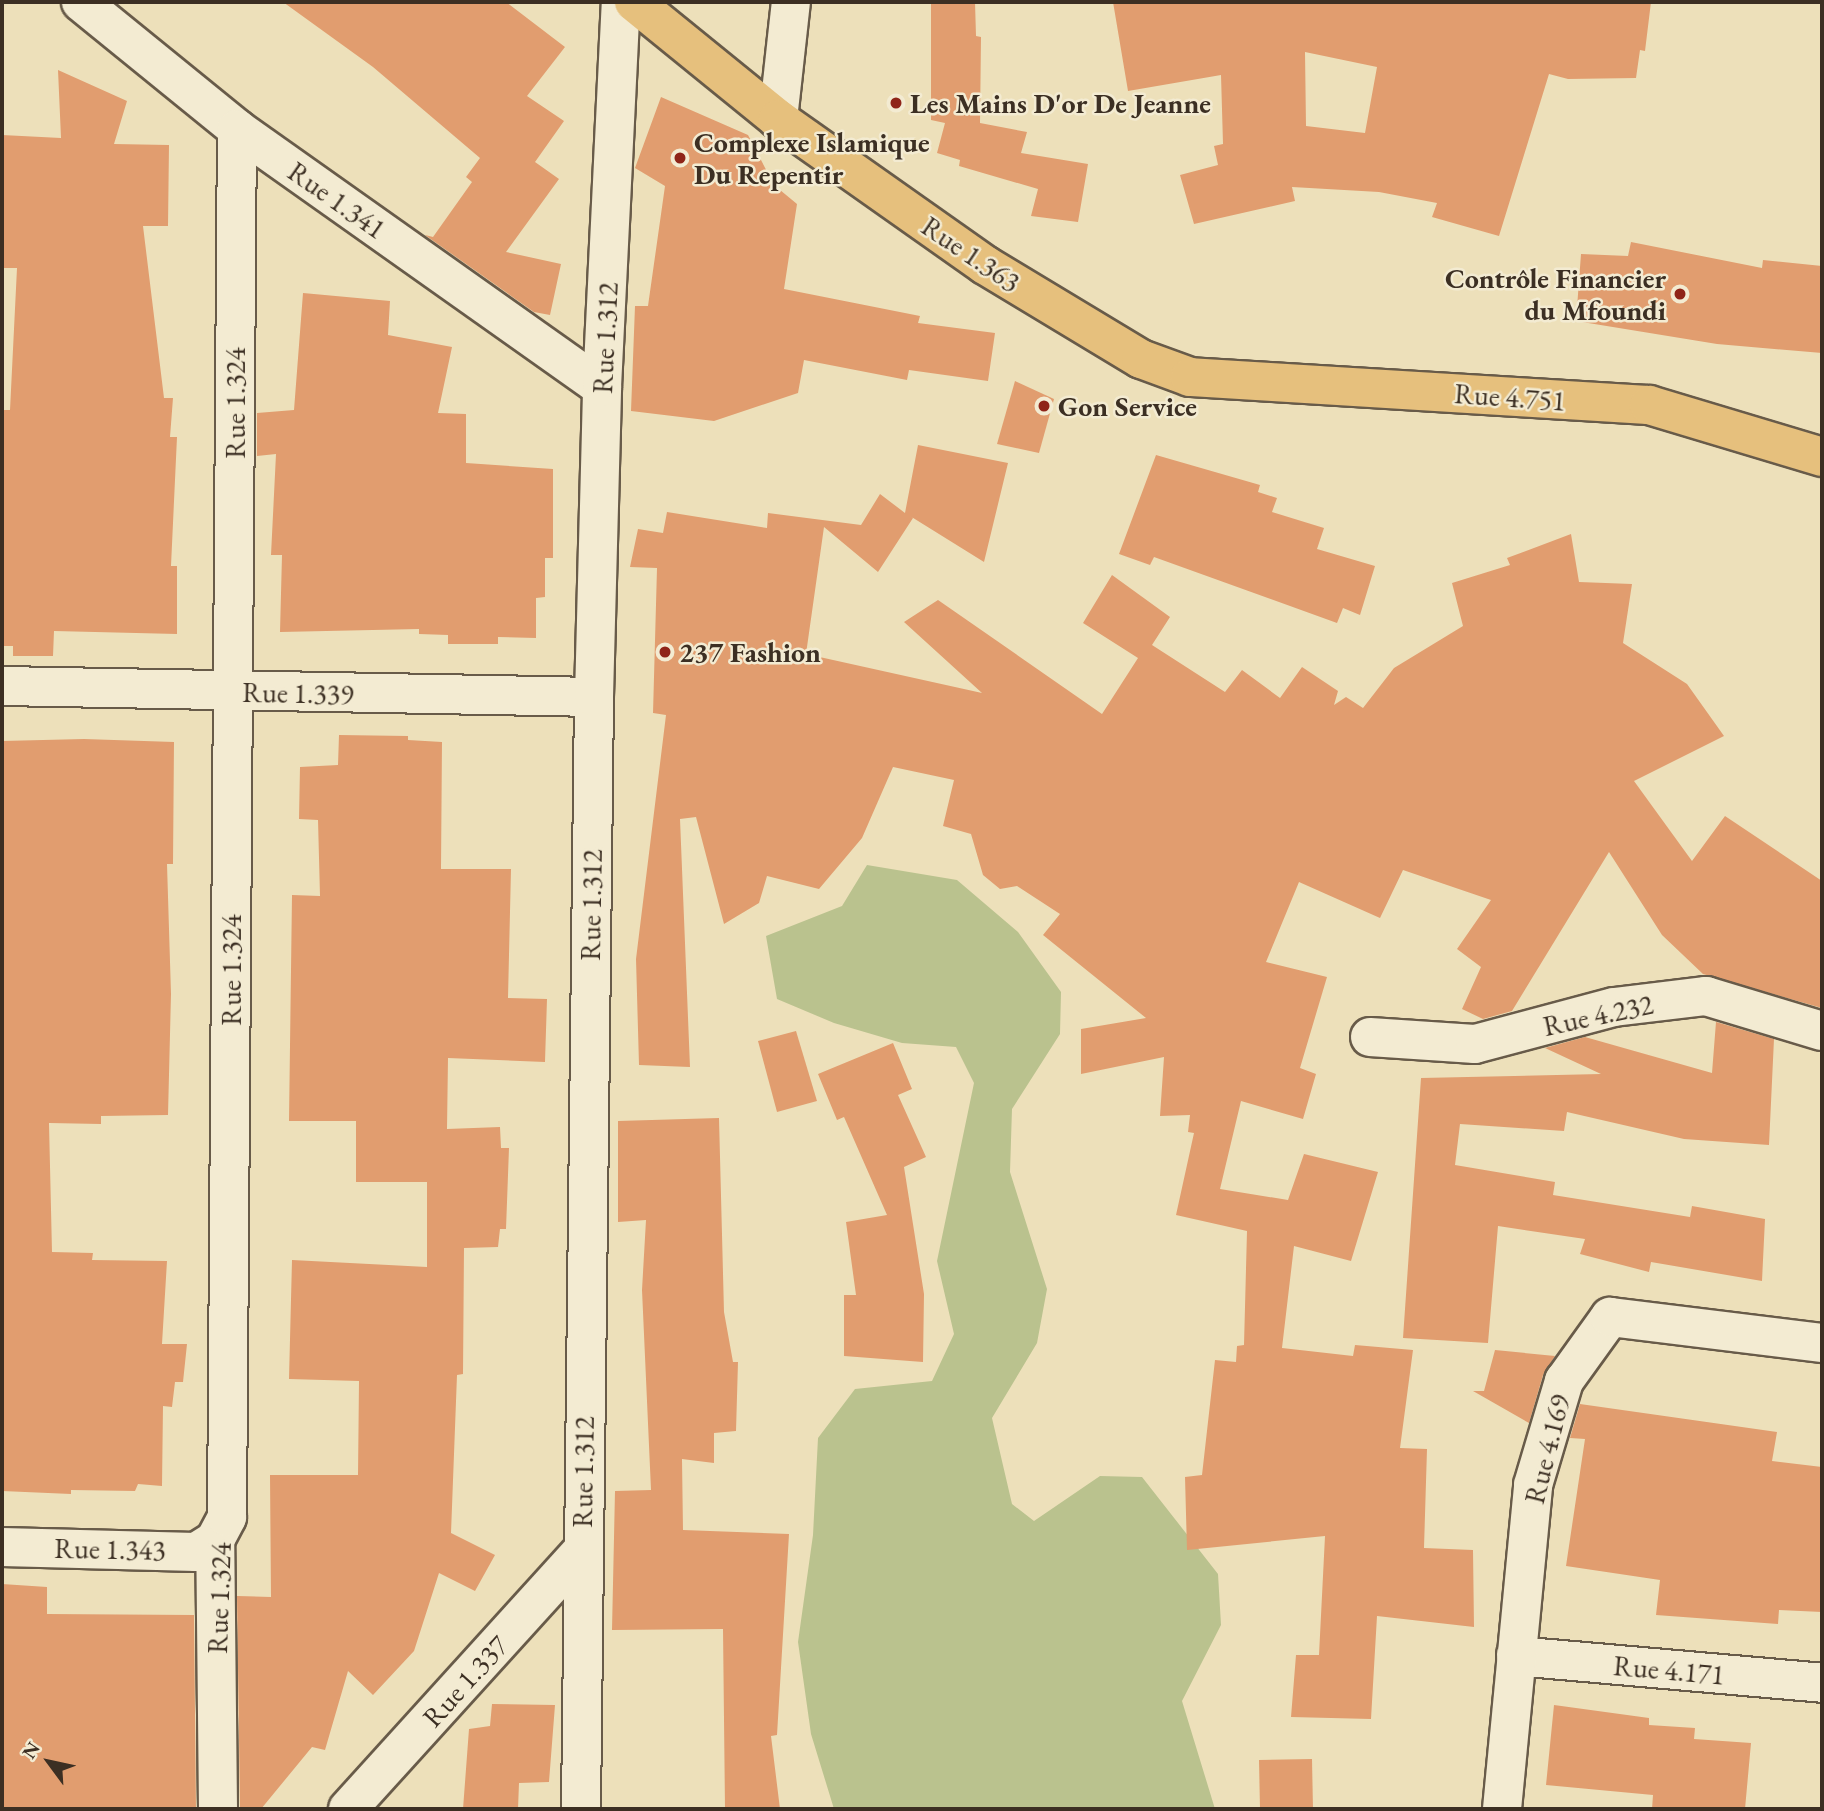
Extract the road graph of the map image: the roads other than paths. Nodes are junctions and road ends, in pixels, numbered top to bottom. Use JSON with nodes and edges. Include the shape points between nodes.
{"nodes":[{"id":1,"x":81,"y":2,"type":"edge"},
{"id":2,"x":621,"y":2,"type":"edge"},
{"id":3,"x":634,"y":2,"type":"edge"},
{"id":4,"x":791,"y":2,"type":"edge"},
{"id":5,"x":778,"y":119,"type":"junction"},
{"id":6,"x":237,"y":129,"type":"junction"},
{"id":7,"x":1190,"y":377,"type":"joint"},
{"id":8,"x":602,"y":387,"type":"junction"},
{"id":9,"x":1822,"y":457,"type":"edge"},
{"id":10,"x":2,"y":686,"type":"edge"},
{"id":11,"x":234,"y":692,"type":"junction"},
{"id":12,"x":594,"y":697,"type":"junction"},
{"id":13,"x":1822,"y":1031,"type":"edge"},
{"id":14,"x":1370,"y":1037,"type":"dead end"},
{"id":15,"x":1822,"y":1343,"type":"edge"},
{"id":16,"x":215,"y":1540,"type":"junction"},
{"id":17,"x":2,"y":1547,"type":"edge"},
{"id":18,"x":582,"y":1552,"type":"junction"},
{"id":19,"x":1516,"y":1656,"type":"junction"},
{"id":20,"x":1822,"y":1683,"type":"edge"},
{"id":21,"x":218,"y":1809,"type":"edge"},
{"id":22,"x":348,"y":1809,"type":"edge"},
{"id":23,"x":581,"y":1809,"type":"edge"},
{"id":24,"x":1502,"y":1809,"type":"edge"}],
"edges":[{"from":1,"to":6,"type":"street","name":"Rue 1.341"},
{"from":2,"to":8,"type":"street","name":"Rue 1.312"},
{"from":3,"to":5,"type":"main road","name":"Rue 1.363"},
{"from":4,"to":5,"type":"street"},
{"from":5,"to":7,"type":"main road","name":"Rue 1.363","via":[[985,265],[1073,321],[1140,359]]},
{"from":6,"to":8,"type":"street","name":"Rue 1.341"},
{"from":6,"to":11,"type":"street","name":"Rue 1.324"},
{"from":7,"to":9,"type":"main road","name":"Rue 4.751","via":[[1649,405]]},
{"from":8,"to":12,"type":"street","name":"Rue 1.312"},
{"from":10,"to":11,"type":"street","name":"Rue 1.339"},
{"from":11,"to":12,"type":"street","name":"Rue 1.339"},
{"from":11,"to":16,"type":"street","name":"Rue 1.324","via":[[227,1517]]},
{"from":12,"to":18,"type":"street","name":"Rue 1.312"},
{"from":13,"to":14,"type":"street","name":"Rue 4.232","via":[[1706,996],[1614,1007],[1475,1044]]},
{"from":15,"to":19,"type":"street","name":"Rue 4.169","via":[[1610,1317],[1564,1381],[1533,1485]]},
{"from":16,"to":17,"type":"street","name":"Rue 1.343","via":[[196,1552]]},
{"from":16,"to":21,"type":"street","name":"Rue 1.324"},
{"from":18,"to":22,"type":"street","name":"Rue 1.337"},
{"from":18,"to":23,"type":"street","name":"Rue 1.312"},
{"from":19,"to":20,"type":"street","name":"Rue 4.171"},
{"from":19,"to":24,"type":"street","name":"Rue 4.169"}]}
